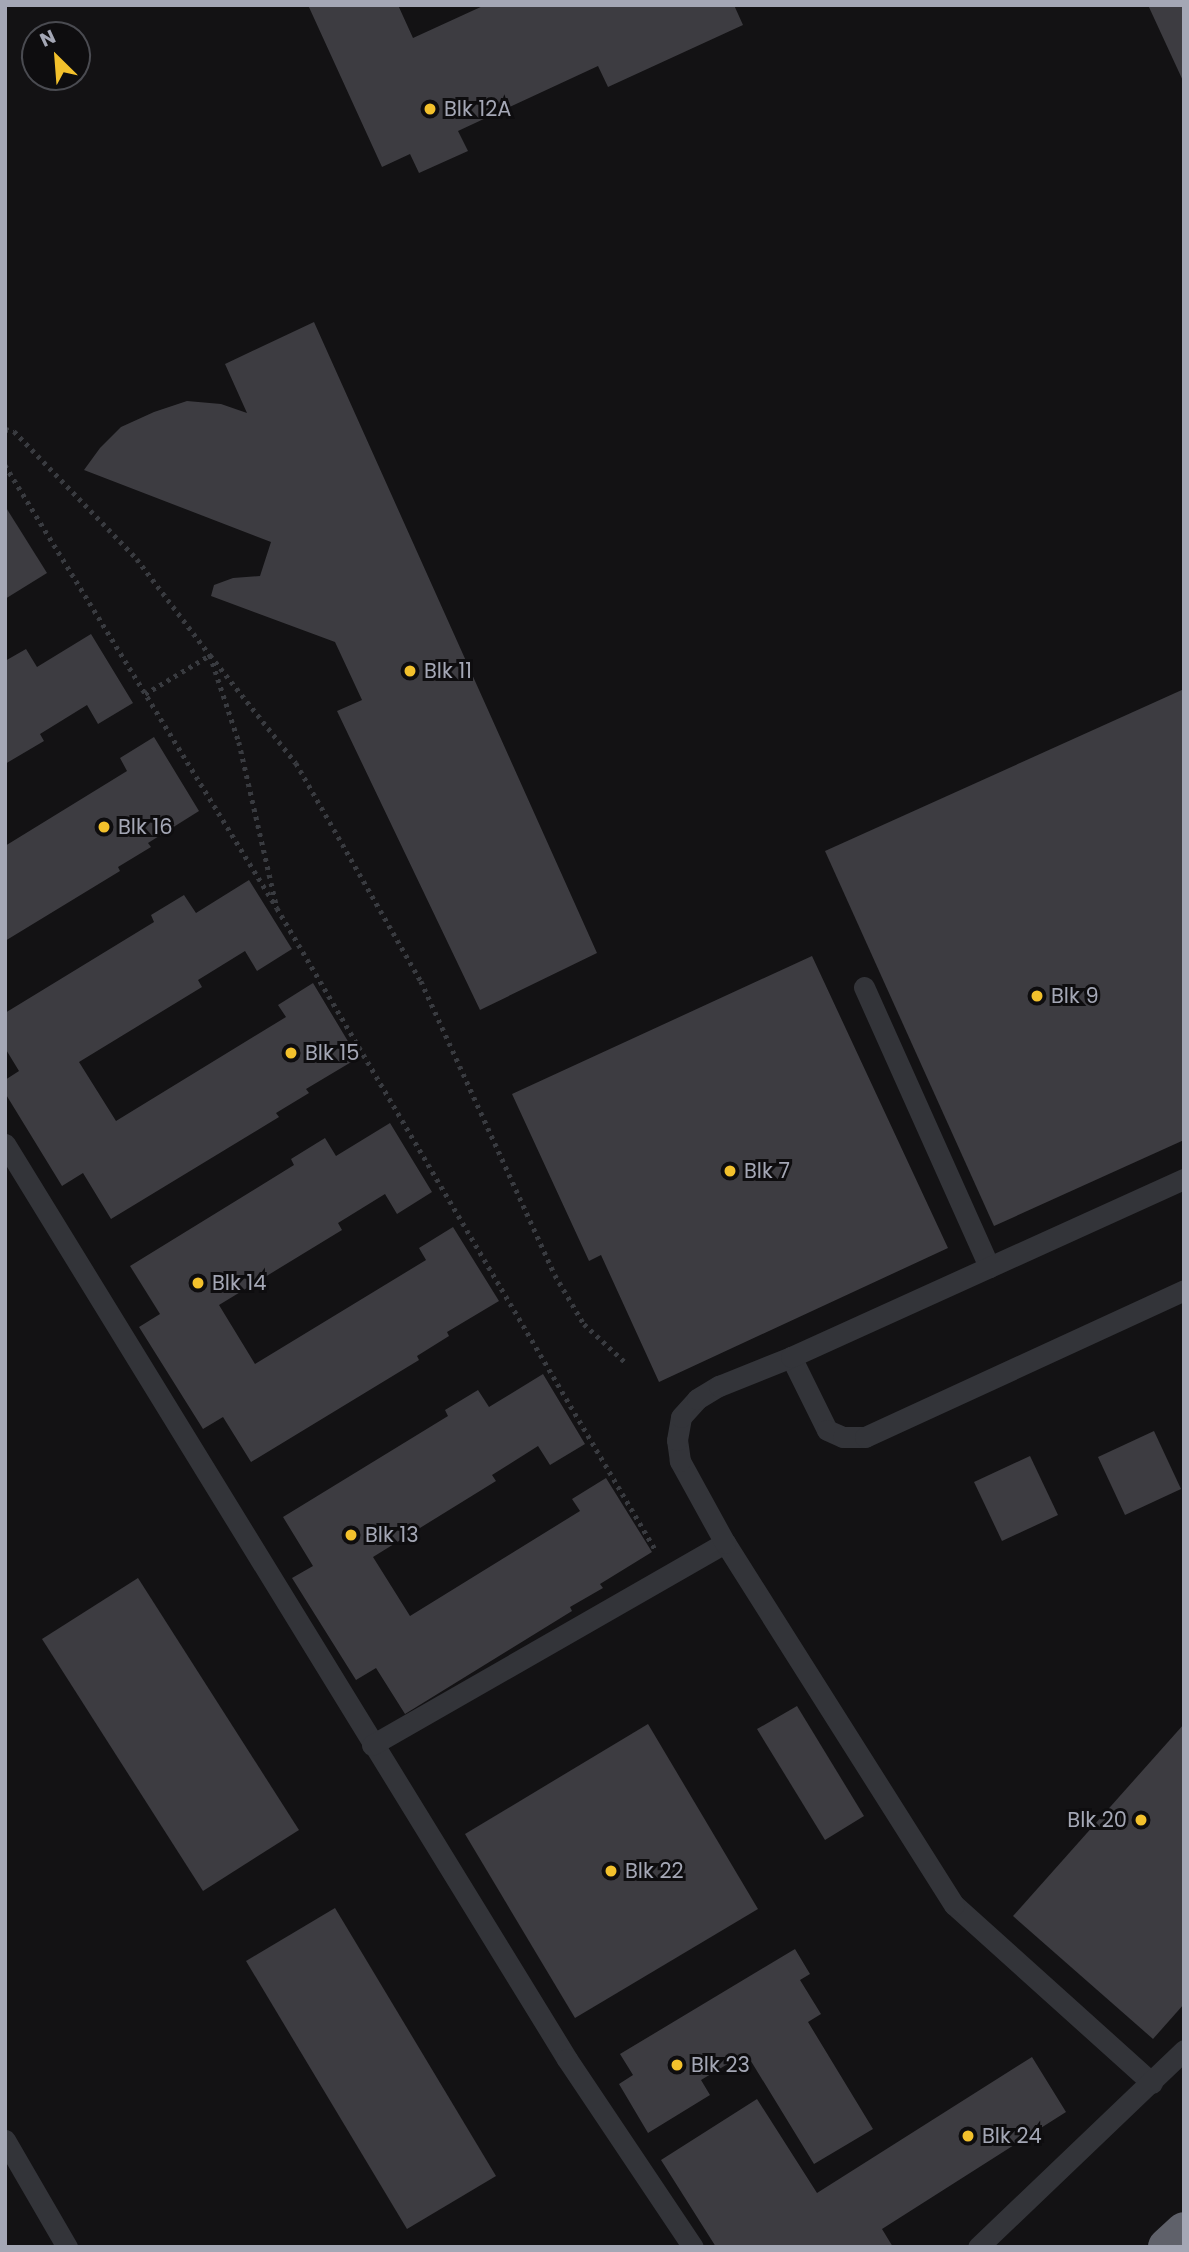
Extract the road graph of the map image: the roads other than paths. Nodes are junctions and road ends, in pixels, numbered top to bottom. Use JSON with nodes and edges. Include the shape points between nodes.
{"nodes":[{"id":1,"x":864,"y":987,"type":"dead end"},
{"id":2,"x":5,"y":1144,"type":"edge"},
{"id":3,"x":1184,"y":1180,"type":"edge"},
{"id":4,"x":989,"y":1267,"type":"junction"},
{"id":5,"x":1184,"y":1290,"type":"edge"},
{"id":6,"x":791,"y":1357,"type":"junction"},
{"id":7,"x":725,"y":1543,"type":"junction"},
{"id":8,"x":372,"y":1745,"type":"junction"},
{"id":9,"x":1184,"y":2050,"type":"edge"},
{"id":10,"x":1152,"y":2083,"type":"junction"},
{"id":11,"x":5,"y":2140,"type":"edge"},
{"id":12,"x":1184,"y":2231,"type":"edge"},
{"id":13,"x":67,"y":2247,"type":"edge"},
{"id":14,"x":692,"y":2247,"type":"edge"},
{"id":15,"x":978,"y":2247,"type":"edge"},
{"id":16,"x":1167,"y":2247,"type":"edge"}],
"edges":[{"from":1,"to":4,"type":"lane"},
{"from":2,"to":8,"type":"lane"},
{"from":3,"to":4,"type":"lane"},
{"from":4,"to":6,"type":"lane"},
{"from":5,"to":6,"type":"lane","via":[[865,1437],[844,1437],[827,1430]]},
{"from":6,"to":7,"type":"lane","via":[[697,1398],[681,1417],[680,1461]]},
{"from":7,"to":8,"type":"lane"},
{"from":7,"to":10,"type":"lane","via":[[954,1905]]},
{"from":8,"to":14,"type":"lane","via":[[567,2059]]},
{"from":9,"to":10,"type":"lane"},
{"from":10,"to":15,"type":"lane"},
{"from":11,"to":13,"type":"lane"},
{"from":12,"to":16,"type":"highway"}]}
